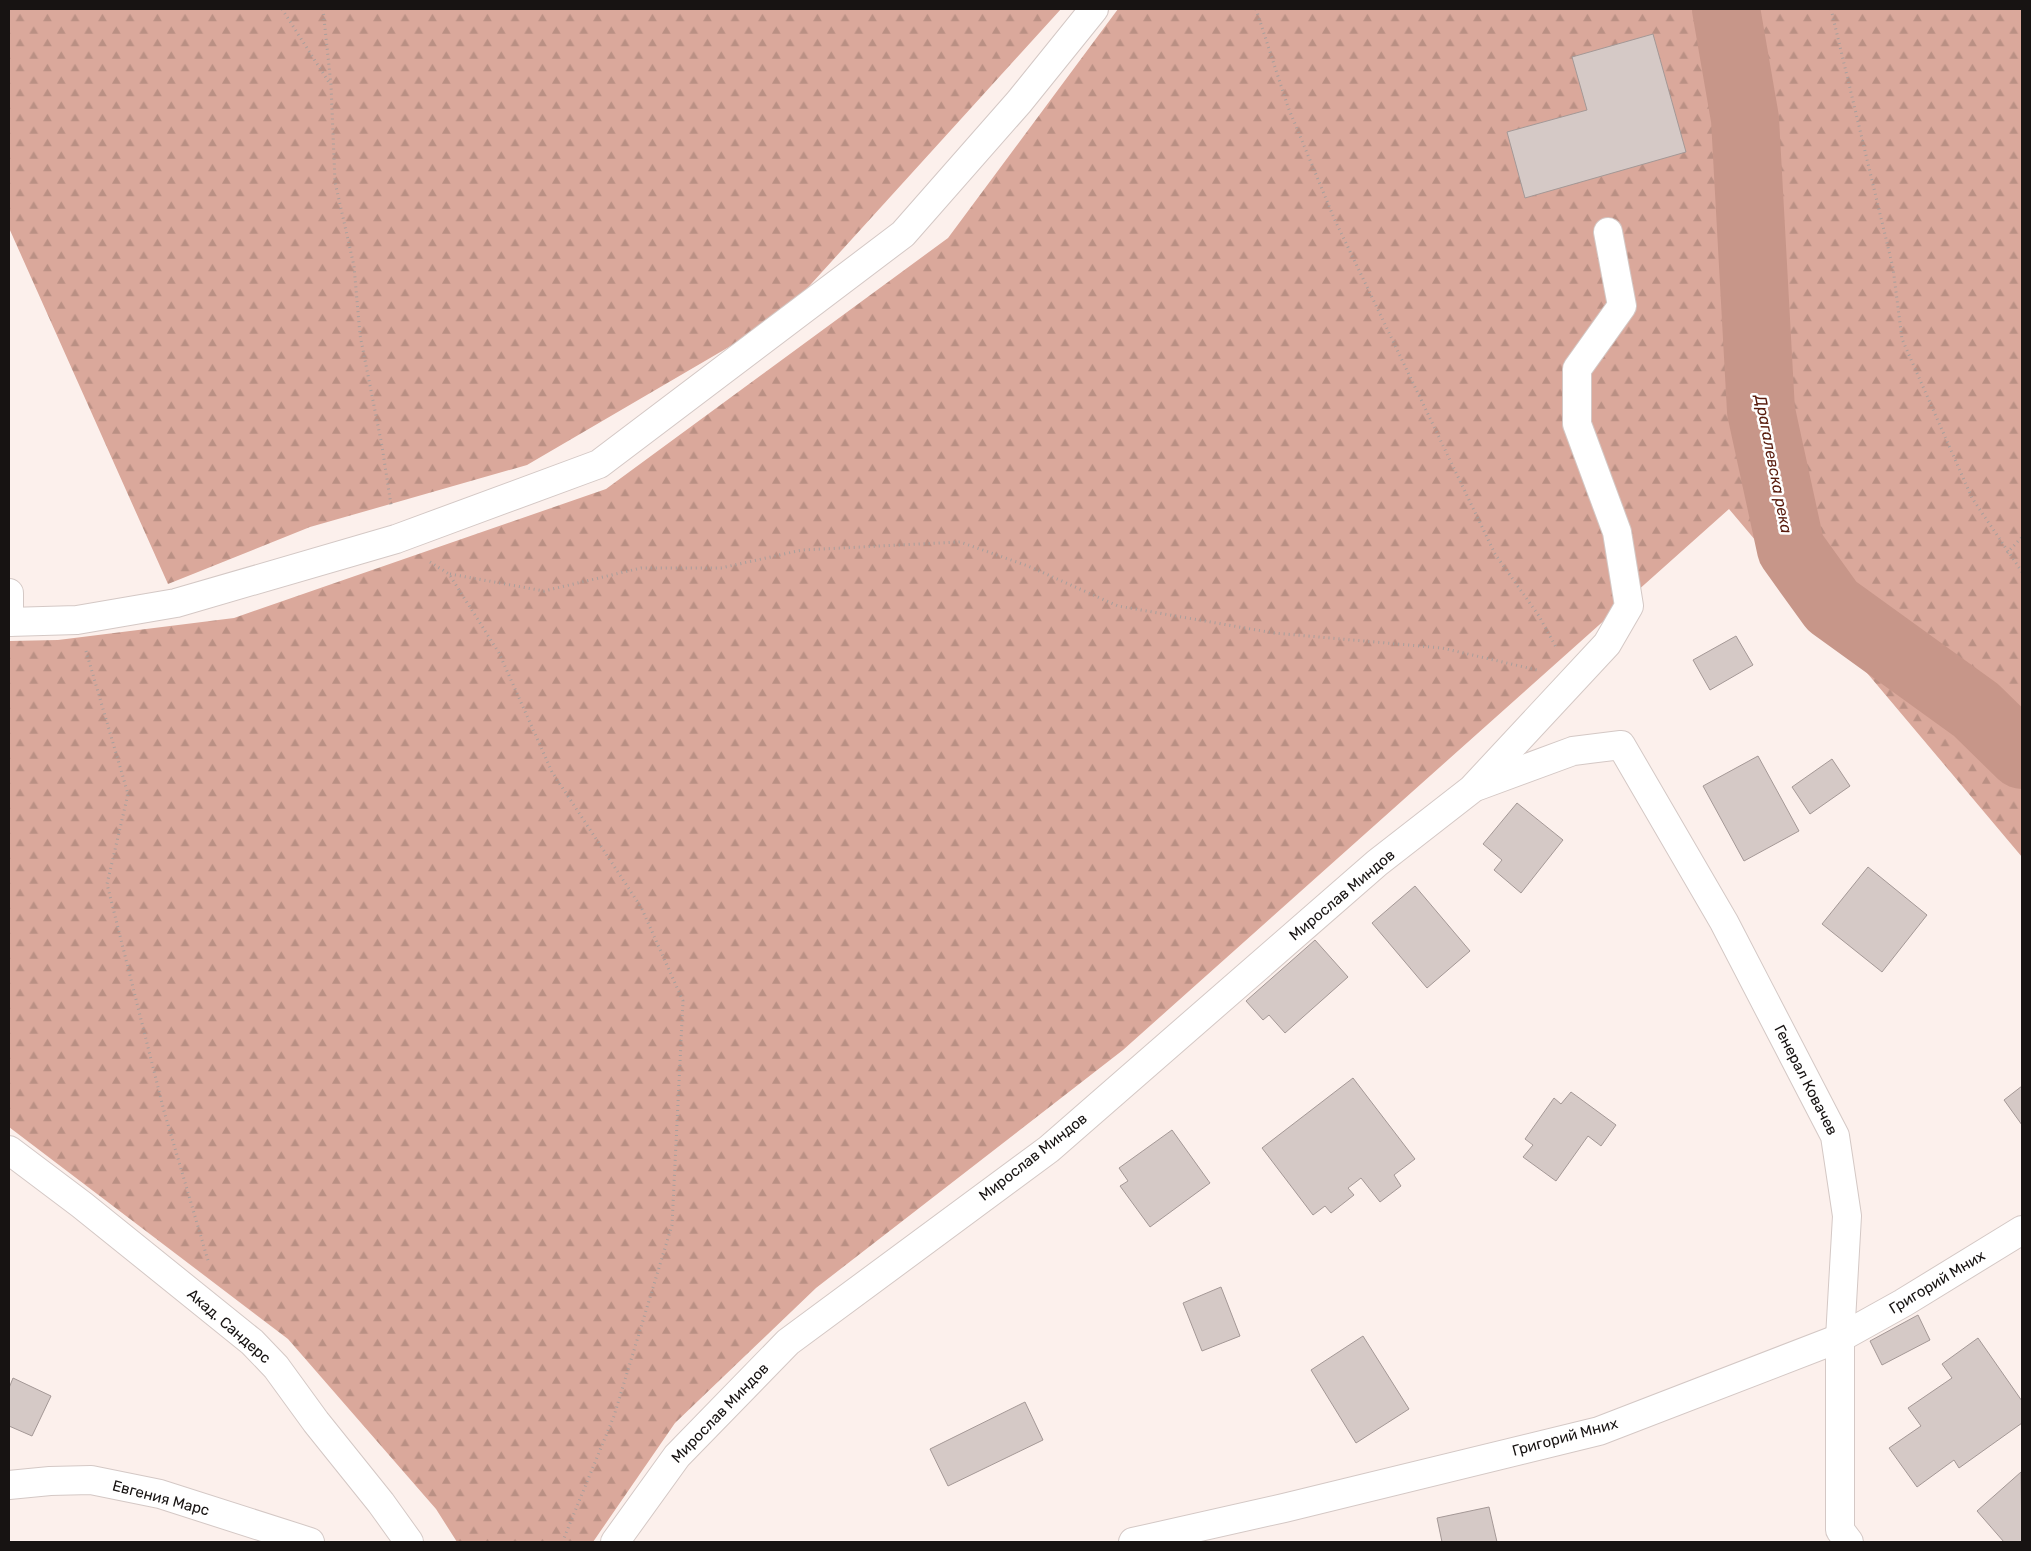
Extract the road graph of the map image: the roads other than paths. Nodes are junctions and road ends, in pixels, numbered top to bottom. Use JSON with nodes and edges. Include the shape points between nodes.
{"nodes":[{"id":1,"x":1094,"y":9,"type":"edge"},
{"id":2,"x":1608,"y":232,"type":"dead end"},
{"id":3,"x":9,"y":593,"type":"edge"},
{"id":4,"x":9,"y":622,"type":"edge"},
{"id":5,"x":1621,"y":745,"type":"joint"},
{"id":6,"x":1472,"y":790,"type":"junction"},
{"id":7,"x":9,"y":1150,"type":"edge"},
{"id":8,"x":2022,"y":1230,"type":"edge"},
{"id":9,"x":1840,"y":1338,"type":"junction"},
{"id":10,"x":9,"y":1485,"type":"edge"},
{"id":11,"x":310,"y":1542,"type":"edge"},
{"id":12,"x":409,"y":1542,"type":"edge"},
{"id":13,"x":615,"y":1542,"type":"edge"},
{"id":14,"x":1132,"y":1542,"type":"edge"},
{"id":15,"x":1849,"y":1542,"type":"edge"}],
"edges":[{"from":1,"to":4,"type":"street","via":[[1019,102],[903,234],[599,464],[396,539],[176,603],[77,620]]},
{"from":2,"to":6,"type":"street","name":"Мирослав Миндов","via":[[1622,306],[1577,369],[1578,424],[1617,532],[1629,606],[1607,644]]},
{"from":3,"to":4,"type":"street"},
{"from":5,"to":6,"type":"street","name":"Мирослав Миндов","via":[[1574,751]]},
{"from":5,"to":9,"type":"street","name":"Генерал Ковачев","via":[[1724,922],[1836,1136],[1847,1216]]},
{"from":6,"to":13,"type":"street","name":"Мирослав Миндов","via":[[1377,863],[1049,1148],[788,1342],[677,1456]]},
{"from":7,"to":12,"type":"street","name":"Акад. Сандерс","via":[[252,1342],[276,1367]]},
{"from":8,"to":9,"type":"street","name":"Григорий Мних"},
{"from":9,"to":14,"type":"street","name":"Григорий Мних","via":[[1599,1431]]},
{"from":9,"to":15,"type":"street","name":"Генерал Ковачев","via":[[1840,1530]]},
{"from":10,"to":11,"type":"street","name":"Евгения Марс","via":[[91,1480],[160,1494]]}]}
